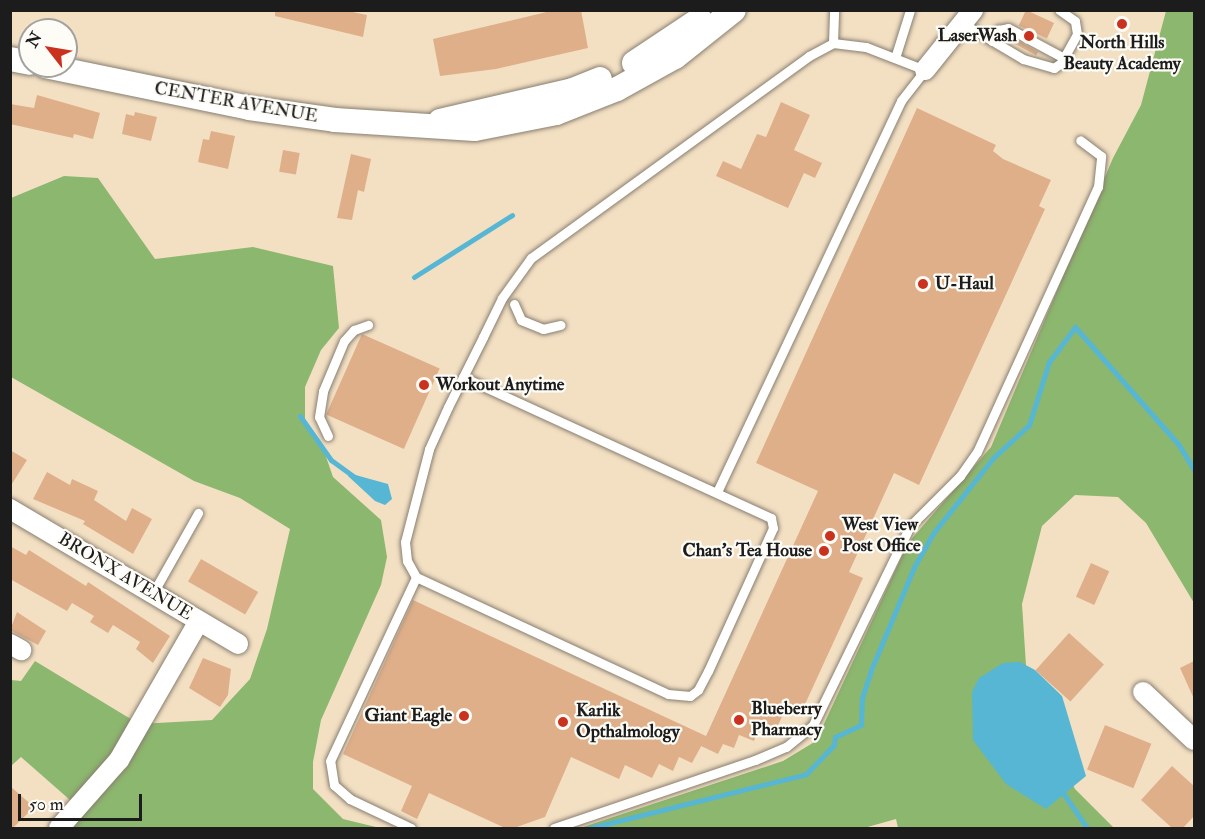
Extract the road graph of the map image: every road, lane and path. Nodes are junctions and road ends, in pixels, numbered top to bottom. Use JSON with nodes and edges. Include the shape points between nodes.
{"nodes":[{"id":1,"x":734,"y":10,"type":"edge"},
{"id":2,"x":834,"y":10,"type":"edge"},
{"id":3,"x":910,"y":10,"type":"edge"},
{"id":4,"x":1059,"y":10,"type":"edge"},
{"id":5,"x":969,"y":17,"type":"edge"},
{"id":6,"x":703,"y":18,"type":"edge"},
{"id":7,"x":992,"y":41,"type":"junction"},
{"id":8,"x":833,"y":44,"type":"junction"},
{"id":9,"x":895,"y":58,"type":"junction"},
{"id":10,"x":1064,"y":58,"type":"junction"},
{"id":11,"x":925,"y":70,"type":"junction"},
{"id":12,"x":78,"y":73,"type":"edge"},
{"id":13,"x":1080,"y":140,"type":"dead end"},
{"id":14,"x":514,"y":304,"type":"dead end"},
{"id":15,"x":368,"y":325,"type":"dead end"},
{"id":16,"x":561,"y":325,"type":"dead end"},
{"id":17,"x":463,"y":377,"type":"junction"},
{"id":18,"x":328,"y":436,"type":"dead end"},
{"id":19,"x":717,"y":492,"type":"junction"},
{"id":20,"x":10,"y":509,"type":"edge"},
{"id":21,"x":198,"y":513,"type":"dead end"},
{"id":22,"x":416,"y":577,"type":"junction"},
{"id":23,"x":153,"y":593,"type":"junction"},
{"id":24,"x":199,"y":621,"type":"junction"},
{"id":25,"x":238,"y":644,"type":"dead end"},
{"id":26,"x":1143,"y":692,"type":"dead end"},
{"id":27,"x":1194,"y":740,"type":"edge"},
{"id":28,"x":59,"y":828,"type":"edge"},
{"id":29,"x":411,"y":828,"type":"edge"},
{"id":30,"x":554,"y":828,"type":"edge"}],
"edges":[{"from":1,"to":6,"type":"street","name":"CENTER AVENUE"},
{"from":2,"to":8,"type":"lane"},
{"from":3,"to":9,"type":"lane"},
{"from":4,"to":10,"type":"lane","via":[[1078,26]]},
{"from":5,"to":7,"type":"lane"},
{"from":5,"to":11,"type":"street"},
{"from":6,"to":12,"type":"street","name":"CENTER AVENUE","via":[[650,72],[556,113],[475,129],[365,123],[249,108]]},
{"from":7,"to":10,"type":"lane","via":[[1045,68],[1054,68]]},
{"from":7,"to":10,"type":"lane","via":[[998,30],[1008,28]]},
{"from":8,"to":9,"type":"lane","via":[[866,47]]},
{"from":8,"to":17,"type":"lane","via":[[809,56],[531,258],[502,298]]},
{"from":9,"to":11,"type":"lane"},
{"from":11,"to":19,"type":"lane","via":[[901,101]]},
{"from":13,"to":30,"type":"lane","via":[[1101,156],[1102,170],[1079,229],[976,453],[960,476],[910,526],[813,725],[786,747],[755,760]]},
{"from":14,"to":16,"type":"lane","via":[[521,320],[543,329]]},
{"from":15,"to":18,"type":"lane","via":[[354,330],[344,341],[323,391],[319,417]]},
{"from":17,"to":19,"type":"lane"},
{"from":17,"to":22,"type":"lane","via":[[429,449],[411,508],[405,542],[407,561]]},
{"from":19,"to":22,"type":"lane","via":[[764,513],[771,518],[773,528],[703,680],[690,696],[668,694]]},
{"from":20,"to":23,"type":"street","name":"BRONX AVENUE"},
{"from":21,"to":23,"type":"lane"},
{"from":22,"to":29,"type":"lane","via":[[334,745],[330,775],[334,785],[350,799]]},
{"from":23,"to":24,"type":"street","name":"BRONX AVENUE"},
{"from":24,"to":25,"type":"street","name":"BRONX AVENUE"},
{"from":24,"to":28,"type":"street","via":[[119,760]]},
{"from":26,"to":27,"type":"street"}]}
